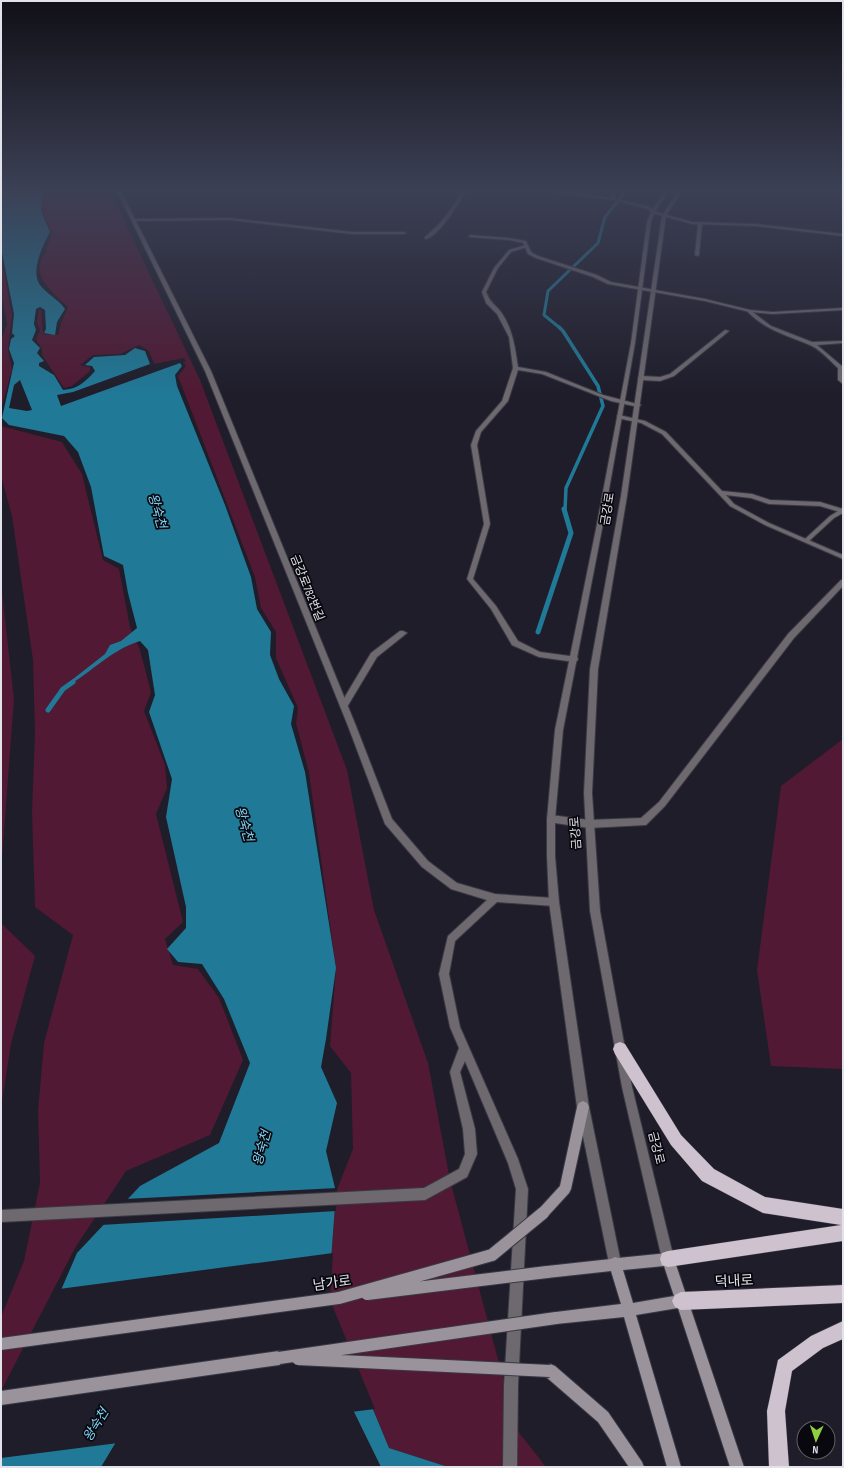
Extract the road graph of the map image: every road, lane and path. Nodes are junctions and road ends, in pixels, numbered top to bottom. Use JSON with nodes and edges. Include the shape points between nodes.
{"nodes":[{"id":1,"x":152,"y":258,"type":"edge"},
{"id":2,"x":505,"y":258,"type":"edge"},
{"id":3,"x":541,"y":258,"type":"edge"},
{"id":4,"x":645,"y":258,"type":"edge"},
{"id":5,"x":658,"y":258,"type":"edge"},
{"id":6,"x":642,"y":288,"type":"junction"},
{"id":7,"x":654,"y":291,"type":"junction"},
{"id":8,"x":843,"y":308,"type":"edge"},
{"id":9,"x":750,"y":311,"type":"junction"},
{"id":10,"x":727,"y":331,"type":"dead end"},
{"id":11,"x":843,"y":342,"type":"edge"},
{"id":12,"x":810,"y":344,"type":"junction"},
{"id":13,"x":516,"y":368,"type":"junction"},
{"id":14,"x":641,"y":378,"type":"junction"},
{"id":15,"x":843,"y":382,"type":"edge"},
{"id":16,"x":622,"y":404,"type":"junction"},
{"id":17,"x":638,"y":405,"type":"junction"},
{"id":18,"x":619,"y":416,"type":"junction"},
{"id":19,"x":636,"y":419,"type":"junction"},
{"id":20,"x":719,"y":492,"type":"junction"},
{"id":21,"x":843,"y":510,"type":"edge"},
{"id":22,"x":807,"y":540,"type":"junction"},
{"id":23,"x":843,"y":557,"type":"edge"},
{"id":24,"x":843,"y":582,"type":"edge"},
{"id":25,"x":403,"y":633,"type":"dead end"},
{"id":26,"x":574,"y":659,"type":"junction"},
{"id":27,"x":344,"y":705,"type":"junction"},
{"id":28,"x":551,"y":819,"type":"junction"},
{"id":29,"x":589,"y":824,"type":"junction"},
{"id":30,"x":496,"y":898,"type":"junction"},
{"id":31,"x":554,"y":902,"type":"junction"},
{"id":32,"x":464,"y":1049,"type":"junction"},
{"id":33,"x":620,"y":1049,"type":"junction"},
{"id":34,"x":582,"y":1107,"type":"junction"},
{"id":35,"x":1,"y":1216,"type":"edge"},
{"id":36,"x":843,"y":1217,"type":"edge"},
{"id":37,"x":843,"y":1233,"type":"edge"},
{"id":38,"x":668,"y":1259,"type":"junction"},
{"id":39,"x":615,"y":1263,"type":"junction"},
{"id":40,"x":843,"y":1294,"type":"edge"},
{"id":41,"x":339,"y":1298,"type":"junction"},
{"id":42,"x":681,"y":1301,"type":"junction"},
{"id":43,"x":627,"y":1310,"type":"junction"},
{"id":44,"x":843,"y":1330,"type":"edge"},
{"id":45,"x":1,"y":1344,"type":"edge"},
{"id":46,"x":279,"y":1358,"type":"junction"},
{"id":47,"x":1,"y":1398,"type":"edge"},
{"id":48,"x":510,"y":1467,"type":"edge"},
{"id":49,"x":637,"y":1467,"type":"edge"},
{"id":50,"x":674,"y":1467,"type":"edge"},
{"id":51,"x":737,"y":1467,"type":"edge"},
{"id":52,"x":779,"y":1467,"type":"edge"}],
"edges":[{"from":1,"to":27,"type":"street","name":"금강로782번길","via":[[208,371]]},
{"from":2,"to":13,"type":"street","via":[[496,268],[484,292],[488,302],[499,313],[511,337]]},
{"from":3,"to":6,"type":"street","via":[[610,283]]},
{"from":4,"to":6,"type":"street","name":"금강로"},
{"from":5,"to":7,"type":"street","name":"금강로"},
{"from":6,"to":7,"type":"street"},
{"from":6,"to":16,"type":"street","name":"금강로"},
{"from":7,"to":9,"type":"street"},
{"from":7,"to":14,"type":"street","name":"금강로"},
{"from":8,"to":9,"type":"street"},
{"from":9,"to":12,"type":"street","via":[[757,320]]},
{"from":10,"to":14,"type":"street","via":[[672,375],[660,379]]},
{"from":11,"to":12,"type":"street"},
{"from":12,"to":15,"type":"street","via":[[842,368]]},
{"from":13,"to":16,"type":"street","via":[[543,372]]},
{"from":13,"to":26,"type":"street","via":[[505,401],[478,432],[474,445],[487,524],[470,579],[494,608],[515,643],[538,654]]},
{"from":14,"to":17,"type":"street","name":"금강로"},
{"from":16,"to":17,"type":"street"},
{"from":16,"to":18,"type":"street","name":"금강로"},
{"from":17,"to":19,"type":"street","name":"금강로"},
{"from":18,"to":19,"type":"street"},
{"from":18,"to":26,"type":"street","name":"금강로"},
{"from":19,"to":20,"type":"street","via":[[664,432]]},
{"from":19,"to":29,"type":"street","name":"금강로","via":[[594,669]]},
{"from":20,"to":21,"type":"street","via":[[752,496],[769,502],[820,504]]},
{"from":20,"to":22,"type":"street","via":[[732,505],[767,524]]},
{"from":21,"to":22,"type":"street"},
{"from":22,"to":23,"type":"street"},
{"from":24,"to":29,"type":"street","via":[[791,636],[662,804],[643,822]]},
{"from":25,"to":27,"type":"street","via":[[374,655]]},
{"from":26,"to":28,"type":"street","name":"금강로","via":[[559,730]]},
{"from":27,"to":30,"type":"street","name":"금강로782번길","via":[[388,821],[425,864],[454,886]]},
{"from":28,"to":29,"type":"street"},
{"from":28,"to":31,"type":"street","name":"금강로"},
{"from":29,"to":33,"type":"street","name":"금강로","via":[[595,911]]},
{"from":30,"to":31,"type":"street","name":"금강로782번길"},
{"from":30,"to":32,"type":"street","via":[[451,939],[444,974],[455,1027]]},
{"from":31,"to":34,"type":"street","name":"금강로"},
{"from":32,"to":35,"type":"street","via":[[454,1072],[469,1129],[471,1154],[464,1172],[425,1194]]},
{"from":32,"to":48,"type":"street","via":[[514,1163],[522,1190]]},
{"from":33,"to":36,"type":"highway","via":[[676,1140],[708,1176],[763,1205]]},
{"from":33,"to":38,"type":"street","name":"금강로"},
{"from":34,"to":39,"type":"street","name":"금강로"},
{"from":34,"to":41,"type":"main road","bridge":true,"via":[[565,1189],[543,1214],[492,1255]]},
{"from":37,"to":38,"type":"highway"},
{"from":38,"to":39,"type":"main road","name":"남가로"},
{"from":38,"to":42,"type":"main road","name":"금강로"},
{"from":39,"to":41,"type":"main road","name":"남가로","bridge":true},
{"from":39,"to":43,"type":"main road","name":"금강로"},
{"from":40,"to":42,"type":"highway","name":"덕내로"},
{"from":41,"to":45,"type":"main road","name":"남가로"},
{"from":42,"to":43,"type":"main road","name":"덕내로"},
{"from":42,"to":51,"type":"main road","name":"금강로"},
{"from":43,"to":46,"type":"main road","bridge":true},
{"from":43,"to":50,"type":"main road","name":"금강로"},
{"from":44,"to":52,"type":"highway","via":[[817,1342],[784,1366],[776,1411]]},
{"from":46,"to":47,"type":"main road"},
{"from":46,"to":49,"type":"main road","bridge":true,"via":[[550,1371],[603,1417]]}]}
